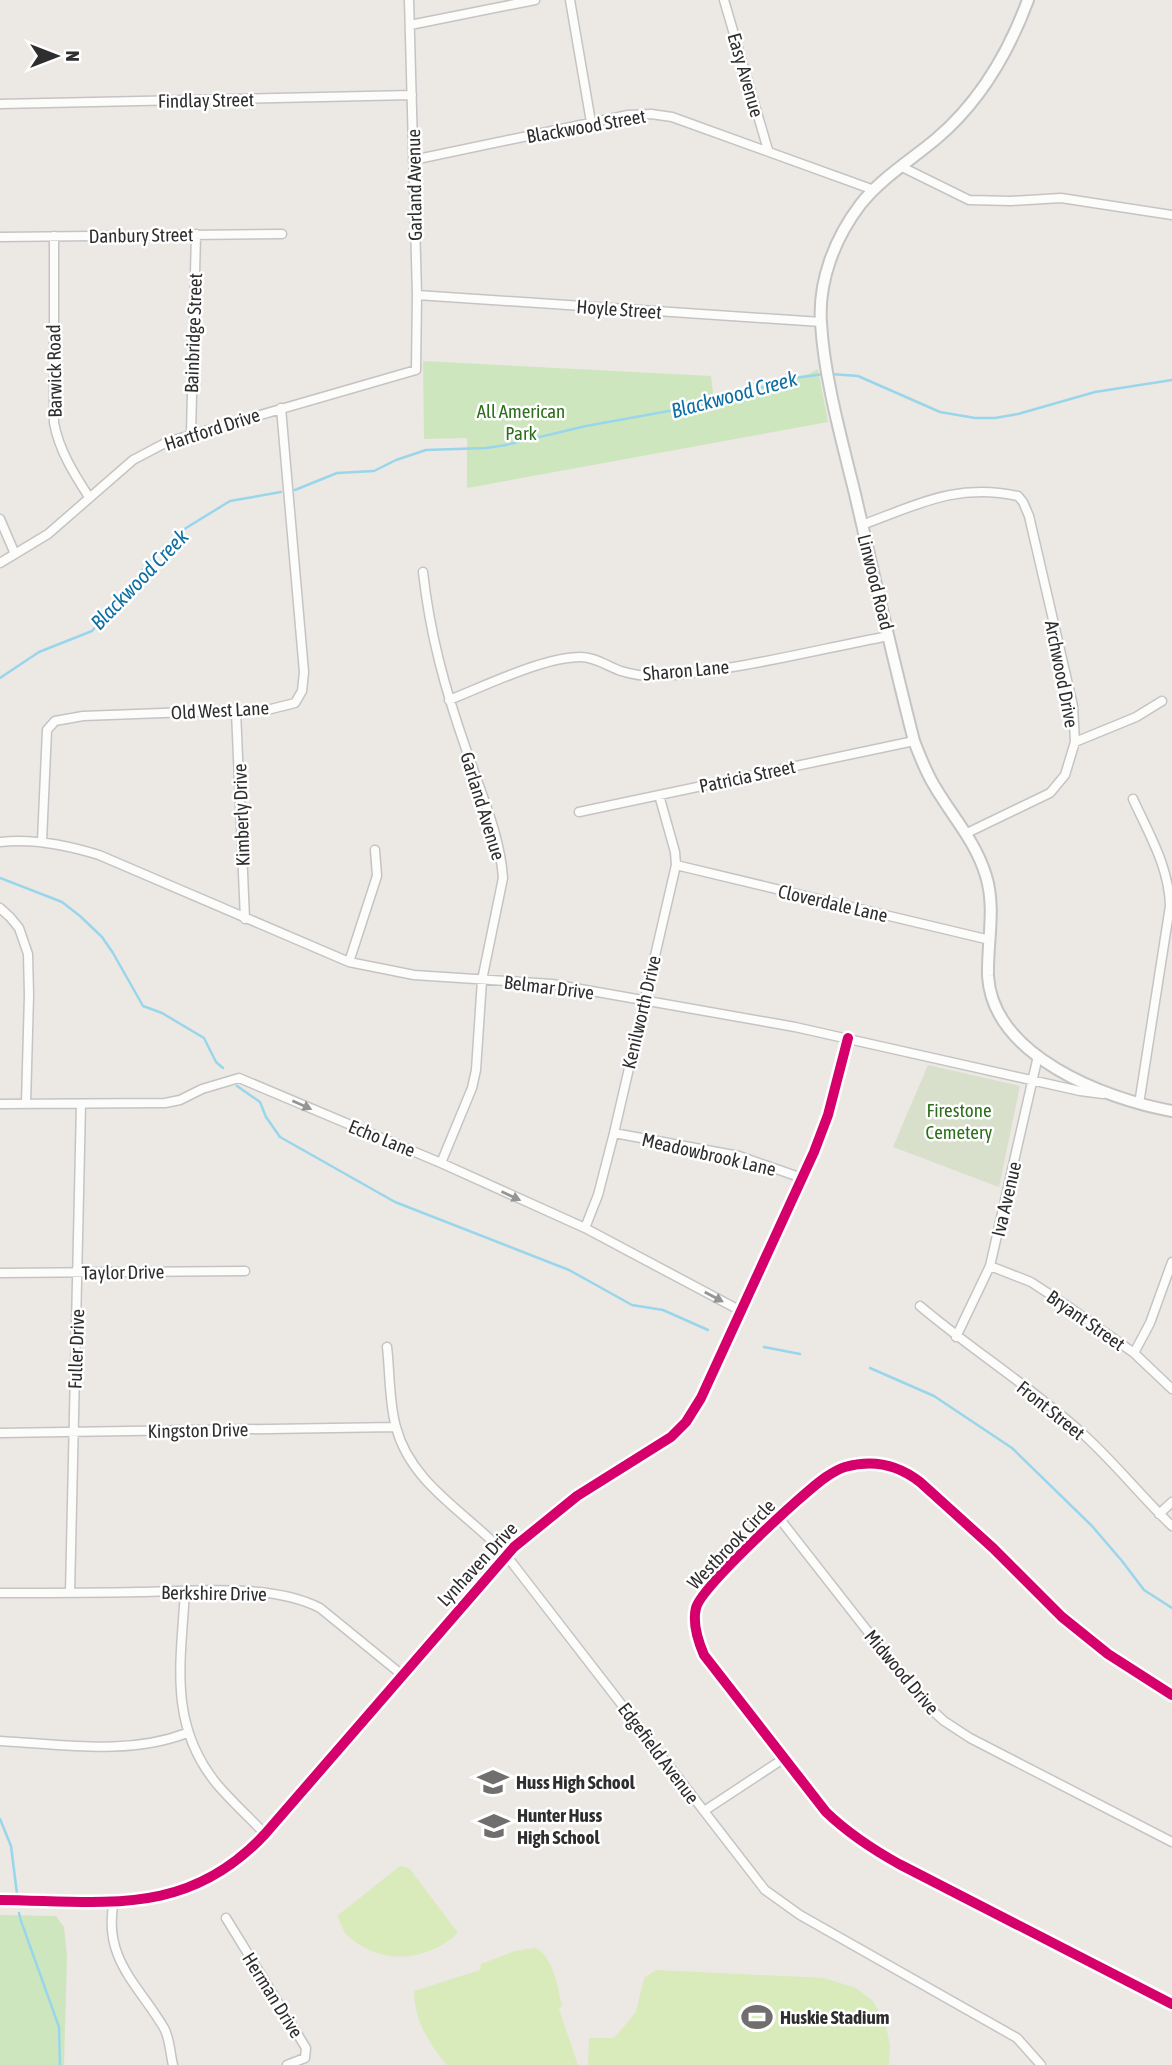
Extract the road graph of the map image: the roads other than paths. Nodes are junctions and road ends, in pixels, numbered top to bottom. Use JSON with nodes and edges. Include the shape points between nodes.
{"nodes":[{"id":1,"x":409,"y":0,"type":"edge"},
{"id":2,"x":535,"y":0,"type":"edge"},
{"id":3,"x":570,"y":0,"type":"edge"},
{"id":4,"x":724,"y":0,"type":"edge"},
{"id":5,"x":1028,"y":0,"type":"edge"},
{"id":6,"x":410,"y":25,"type":"junction"},
{"id":7,"x":412,"y":95,"type":"junction"},
{"id":8,"x":0,"y":104,"type":"edge"},
{"id":9,"x":591,"y":122,"type":"junction"},
{"id":10,"x":768,"y":150,"type":"junction"},
{"id":11,"x":412,"y":160,"type":"junction"},
{"id":12,"x":902,"y":167,"type":"junction"},
{"id":13,"x":874,"y":190,"type":"junction"},
{"id":14,"x":1172,"y":215,"type":"edge"},
{"id":15,"x":196,"y":234,"type":"junction"},
{"id":16,"x":282,"y":234,"type":"dead end"},
{"id":17,"x":54,"y":236,"type":"junction"},
{"id":18,"x":0,"y":237,"type":"edge"},
{"id":19,"x":417,"y":295,"type":"junction"},
{"id":20,"x":821,"y":322,"type":"junction"},
{"id":21,"x":416,"y":370,"type":"joint"},
{"id":22,"x":281,"y":408,"type":"junction"},
{"id":23,"x":191,"y":433,"type":"junction"},
{"id":24,"x":89,"y":497,"type":"junction"},
{"id":25,"x":0,"y":519,"type":"edge"},
{"id":26,"x":862,"y":525,"type":"junction"},
{"id":27,"x":15,"y":554,"type":"junction"},
{"id":28,"x":0,"y":563,"type":"edge"},
{"id":29,"x":423,"y":572,"type":"dead end"},
{"id":30,"x":889,"y":636,"type":"junction"},
{"id":31,"x":449,"y":700,"type":"junction"},
{"id":32,"x":1162,"y":701,"type":"dead end"},
{"id":33,"x":236,"y":711,"type":"junction"},
{"id":34,"x":915,"y":740,"type":"junction"},
{"id":35,"x":1075,"y":742,"type":"junction"},
{"id":36,"x":659,"y":795,"type":"junction"},
{"id":37,"x":1133,"y":799,"type":"dead end"},
{"id":38,"x":579,"y":812,"type":"dead end"},
{"id":39,"x":967,"y":833,"type":"junction"},
{"id":40,"x":42,"y":841,"type":"junction"},
{"id":41,"x":0,"y":842,"type":"edge"},
{"id":42,"x":375,"y":850,"type":"dead end"},
{"id":43,"x":676,"y":865,"type":"junction"},
{"id":44,"x":0,"y":908,"type":"edge"},
{"id":45,"x":245,"y":919,"type":"junction"},
{"id":46,"x":1169,"y":937,"type":"edge"},
{"id":47,"x":990,"y":940,"type":"junction"},
{"id":48,"x":349,"y":962,"type":"junction"},
{"id":49,"x":482,"y":980,"type":"junction"},
{"id":50,"x":643,"y":1002,"type":"junction"},
{"id":51,"x":848,"y":1038,"type":"junction"},
{"id":52,"x":1038,"y":1056,"type":"junction"},
{"id":53,"x":1033,"y":1081,"type":"junction"},
{"id":54,"x":1112,"y":1095,"type":"junction"},
{"id":55,"x":0,"y":1104,"type":"edge"},
{"id":56,"x":26,"y":1104,"type":"junction"},
{"id":57,"x":81,"y":1104,"type":"junction"},
{"id":58,"x":1139,"y":1104,"type":"junction"},
{"id":59,"x":1172,"y":1111,"type":"edge"},
{"id":60,"x":614,"y":1133,"type":"junction"},
{"id":61,"x":441,"y":1163,"type":"junction"},
{"id":62,"x":802,"y":1178,"type":"junction"},
{"id":63,"x":585,"y":1228,"type":"junction"},
{"id":64,"x":1172,"y":1262,"type":"edge"},
{"id":65,"x":990,"y":1266,"type":"junction"},
{"id":66,"x":245,"y":1271,"type":"dead end"},
{"id":67,"x":0,"y":1273,"type":"edge"},
{"id":68,"x":78,"y":1273,"type":"junction"},
{"id":69,"x":1168,"y":1287,"type":"edge"},
{"id":70,"x":920,"y":1306,"type":"dead end"},
{"id":71,"x":741,"y":1311,"type":"junction"},
{"id":72,"x":956,"y":1336,"type":"junction"},
{"id":73,"x":387,"y":1347,"type":"dead end"},
{"id":74,"x":1134,"y":1353,"type":"junction"},
{"id":75,"x":1172,"y":1389,"type":"edge"},
{"id":76,"x":396,"y":1427,"type":"junction"},
{"id":77,"x":74,"y":1432,"type":"junction"},
{"id":78,"x":0,"y":1433,"type":"edge"},
{"id":79,"x":1172,"y":1502,"type":"edge"},
{"id":80,"x":1159,"y":1514,"type":"junction"},
{"id":81,"x":779,"y":1518,"type":"junction"},
{"id":82,"x":1172,"y":1526,"type":"edge"},
{"id":83,"x":506,"y":1555,"type":"junction"},
{"id":84,"x":186,"y":1591,"type":"junction"},
{"id":85,"x":0,"y":1593,"type":"edge"},
{"id":86,"x":69,"y":1593,"type":"junction"},
{"id":87,"x":401,"y":1674,"type":"junction"},
{"id":88,"x":1172,"y":1695,"type":"edge"},
{"id":89,"x":187,"y":1733,"type":"junction"},
{"id":90,"x":0,"y":1741,"type":"edge"},
{"id":91,"x":783,"y":1759,"type":"junction"},
{"id":92,"x":704,"y":1811,"type":"junction"},
{"id":93,"x":265,"y":1834,"type":"junction"},
{"id":94,"x":1172,"y":1842,"type":"edge"},
{"id":95,"x":0,"y":1900,"type":"edge"},
{"id":96,"x":114,"y":1901,"type":"junction"},
{"id":97,"x":226,"y":1918,"type":"dead end"},
{"id":98,"x":1172,"y":2004,"type":"edge"},
{"id":99,"x":173,"y":2065,"type":"edge"},
{"id":100,"x":287,"y":2065,"type":"edge"},
{"id":101,"x":1041,"y":2065,"type":"edge"}],
"edges":[{"from":1,"to":6,"type":"street","name":"Garland Avenue"},
{"from":2,"to":6,"type":"street"},
{"from":3,"to":9,"type":"street"},
{"from":4,"to":10,"type":"street","name":"Easy Avenue"},
{"from":5,"to":12,"type":"main road","name":"Linwood Road","via":[[999,66],[978,97]]},
{"from":6,"to":7,"type":"street","name":"Garland Avenue"},
{"from":7,"to":8,"type":"street","name":"Findlay Street"},
{"from":7,"to":11,"type":"street","name":"Garland Avenue"},
{"from":9,"to":10,"type":"street","name":"Blackwood Street","via":[[663,115]]},
{"from":9,"to":11,"type":"street","name":"Blackwood Street"},
{"from":10,"to":13,"type":"street","name":"Blackwood Street"},
{"from":11,"to":19,"type":"street","name":"Garland Avenue"},
{"from":12,"to":13,"type":"main road","name":"Linwood Road"},
{"from":12,"to":14,"type":"street","via":[[969,200],[1061,198]]},
{"from":13,"to":20,"type":"main road","name":"Linwood Road","via":[[848,222],[833,252]]},
{"from":15,"to":16,"type":"street","name":"Danbury Street"},
{"from":15,"to":17,"type":"street","name":"Danbury Street"},
{"from":15,"to":23,"type":"street","name":"Bainbridge Street"},
{"from":17,"to":18,"type":"street","name":"Danbury Street"},
{"from":17,"to":24,"type":"street","name":"Barwick Road","via":[[54,423]]},
{"from":19,"to":20,"type":"street","name":"Hoyle Street"},
{"from":19,"to":21,"type":"street","name":"Garland Avenue"},
{"from":20,"to":26,"type":"main road","name":"Linwood Road"},
{"from":21,"to":22,"type":"street","name":"Hartford Drive"},
{"from":22,"to":23,"type":"street","name":"Hartford Drive"},
{"from":22,"to":33,"type":"street","name":"Old West Lane","via":[[302,691],[295,703]]},
{"from":23,"to":24,"type":"street","name":"Hartford Drive","via":[[133,460]]},
{"from":24,"to":27,"type":"street","name":"Hartford Drive","via":[[48,534]]},
{"from":25,"to":27,"type":"street"},
{"from":26,"to":30,"type":"main road","name":"Linwood Road"},
{"from":26,"to":35,"type":"street","name":"Archwood Drive","via":[[967,491],[1018,496],[1073,706]]},
{"from":27,"to":28,"type":"street","name":"Hartford Drive"},
{"from":29,"to":31,"type":"street","name":"Garland Avenue","via":[[428,619]]},
{"from":30,"to":31,"type":"street","name":"Sharon Lane","via":[[658,676],[623,672],[594,659],[564,659]]},
{"from":30,"to":34,"type":"main road","name":"Linwood Road"},
{"from":31,"to":49,"type":"street","name":"Garland Avenue","via":[[502,862],[502,894]]},
{"from":32,"to":35,"type":"street"},
{"from":33,"to":40,"type":"street","name":"Old West Lane","via":[[55,721],[47,730]]},
{"from":33,"to":45,"type":"street","name":"Kimberly Drive"},
{"from":34,"to":36,"type":"street","name":"Patricia Street"},
{"from":34,"to":39,"type":"main road","name":"Linwood Road","via":[[931,780]]},
{"from":35,"to":39,"type":"street","name":"Archwood Drive","via":[[1065,775],[1050,793]]},
{"from":36,"to":38,"type":"street","name":"Patricia Street"},
{"from":36,"to":43,"type":"street","name":"Kenilworth Drive"},
{"from":37,"to":46,"type":"street","via":[[1168,879]]},
{"from":39,"to":47,"type":"main road","name":"Linwood Road","via":[[987,879]]},
{"from":40,"to":41,"type":"street","name":"Belmar Drive"},
{"from":40,"to":45,"type":"street","name":"Belmar Drive","via":[[99,855]]},
{"from":42,"to":48,"type":"street","via":[[377,876]]},
{"from":43,"to":47,"type":"street","name":"Cloverdale Lane"},
{"from":43,"to":50,"type":"street","name":"Kenilworth Drive"},
{"from":44,"to":56,"type":"street","via":[[19,928],[28,954]]},
{"from":45,"to":48,"type":"street","name":"Belmar Drive"},
{"from":46,"to":58,"type":"street"},
{"from":47,"to":52,"type":"main road","name":"Linwood Road","via":[[988,975],[993,1003],[1010,1032]]},
{"from":48,"to":49,"type":"street","name":"Belmar Drive","via":[[414,975]]},
{"from":49,"to":50,"type":"street","name":"Belmar Drive","via":[[552,984]]},
{"from":49,"to":61,"type":"street","name":"Garland Avenue","via":[[472,1088]]},
{"from":50,"to":51,"type":"street","name":"Belmar Drive"},
{"from":50,"to":60,"type":"street","name":"Kenilworth Drive"},
{"from":51,"to":53,"type":"street","name":"Belmar Drive"},
{"from":51,"to":62,"type":"street","name":"Lynhaven Drive","via":[[825,1124]]},
{"from":52,"to":53,"type":"street","name":"Iva Avenue"},
{"from":52,"to":54,"type":"main road","name":"Linwood Road"},
{"from":53,"to":54,"type":"street","name":"Belmar Drive"},
{"from":53,"to":65,"type":"street","name":"Iva Avenue"},
{"from":54,"to":58,"type":"main road","name":"Linwood Road"},
{"from":55,"to":56,"type":"street","name":"Echo Lane"},
{"from":56,"to":57,"type":"street","name":"Echo Lane"},
{"from":57,"to":61,"type":"street","name":"Echo Lane","one_way":true,"via":[[180,1101],[239,1078]]},
{"from":57,"to":68,"type":"street","name":"Fuller Drive"},
{"from":58,"to":59,"type":"main road","name":"Linwood Road"},
{"from":60,"to":62,"type":"street","name":"Meadowbrook Lane","via":[[739,1156]]},
{"from":60,"to":63,"type":"street","name":"Kenilworth Drive"},
{"from":61,"to":63,"type":"street","name":"Echo Lane","one_way":true},
{"from":62,"to":71,"type":"street","name":"Lynhaven Drive"},
{"from":63,"to":71,"type":"street","name":"Echo Lane","one_way":true},
{"from":64,"to":69,"type":"street"},
{"from":65,"to":72,"type":"street","name":"Iva Avenue"},
{"from":65,"to":74,"type":"street","name":"Bryant Street","via":[[1031,1282]]},
{"from":66,"to":68,"type":"street","name":"Taylor Drive"},
{"from":67,"to":68,"type":"street","name":"Taylor Drive"},
{"from":68,"to":77,"type":"street","name":"Fuller Drive"},
{"from":69,"to":74,"type":"street"},
{"from":70,"to":72,"type":"street","name":"Front Street"},
{"from":71,"to":83,"type":"street","name":"Lynhaven Drive","via":[[701,1398],[680,1429],[577,1496]]},
{"from":72,"to":80,"type":"street","name":"Front Street","via":[[1080,1431]]},
{"from":73,"to":76,"type":"street","name":"Edgefield Avenue"},
{"from":74,"to":75,"type":"street","name":"Bryant Street"},
{"from":76,"to":77,"type":"street","name":"Kingston Drive"},
{"from":76,"to":83,"type":"street","name":"Edgefield Avenue","via":[[414,1465],[430,1485]]},
{"from":77,"to":78,"type":"street","name":"Kingston Drive"},
{"from":77,"to":86,"type":"street","name":"Fuller Drive"},
{"from":79,"to":80,"type":"street"},
{"from":80,"to":82,"type":"street","name":"Front Street"},
{"from":81,"to":88,"type":"street","name":"Westbrook Circle","via":[[836,1471],[874,1462],[904,1471],[993,1548],[1062,1617],[1108,1654]]},
{"from":81,"to":91,"type":"street","name":"Westbrook Circle","via":[[706,1590],[694,1620],[704,1655]]},
{"from":81,"to":94,"type":"street","name":"Midwood Drive","via":[[923,1702],[944,1721]]},
{"from":83,"to":87,"type":"street","name":"Lynhaven Drive"},
{"from":83,"to":92,"type":"street","name":"Edgefield Avenue"},
{"from":84,"to":86,"type":"street","name":"Berkshire Drive"},
{"from":84,"to":87,"type":"street","name":"Berkshire Drive","via":[[282,1594],[308,1602]]},
{"from":84,"to":89,"type":"street","via":[[181,1691]]},
{"from":85,"to":86,"type":"street","name":"Berkshire Drive"},
{"from":87,"to":93,"type":"street","name":"Lynhaven Drive"},
{"from":89,"to":90,"type":"street","via":[[124,1747]]},
{"from":89,"to":93,"type":"street","via":[[216,1783]]},
{"from":91,"to":92,"type":"street"},
{"from":91,"to":98,"type":"street","name":"Westbrook Circle","via":[[826,1812],[867,1847]]},
{"from":92,"to":101,"type":"street","name":"Edgefield Avenue","via":[[749,1872],[783,1904],[1011,2034]]},
{"from":93,"to":96,"type":"street","name":"Lynhaven Drive","via":[[225,1871],[200,1884],[164,1896]]},
{"from":95,"to":96,"type":"street","name":"Lynhaven Drive"},
{"from":96,"to":99,"type":"street","via":[[113,1946],[166,2031]]},
{"from":97,"to":100,"type":"street","name":"Herman Drive","via":[[306,2048],[305,2057]]}]}
